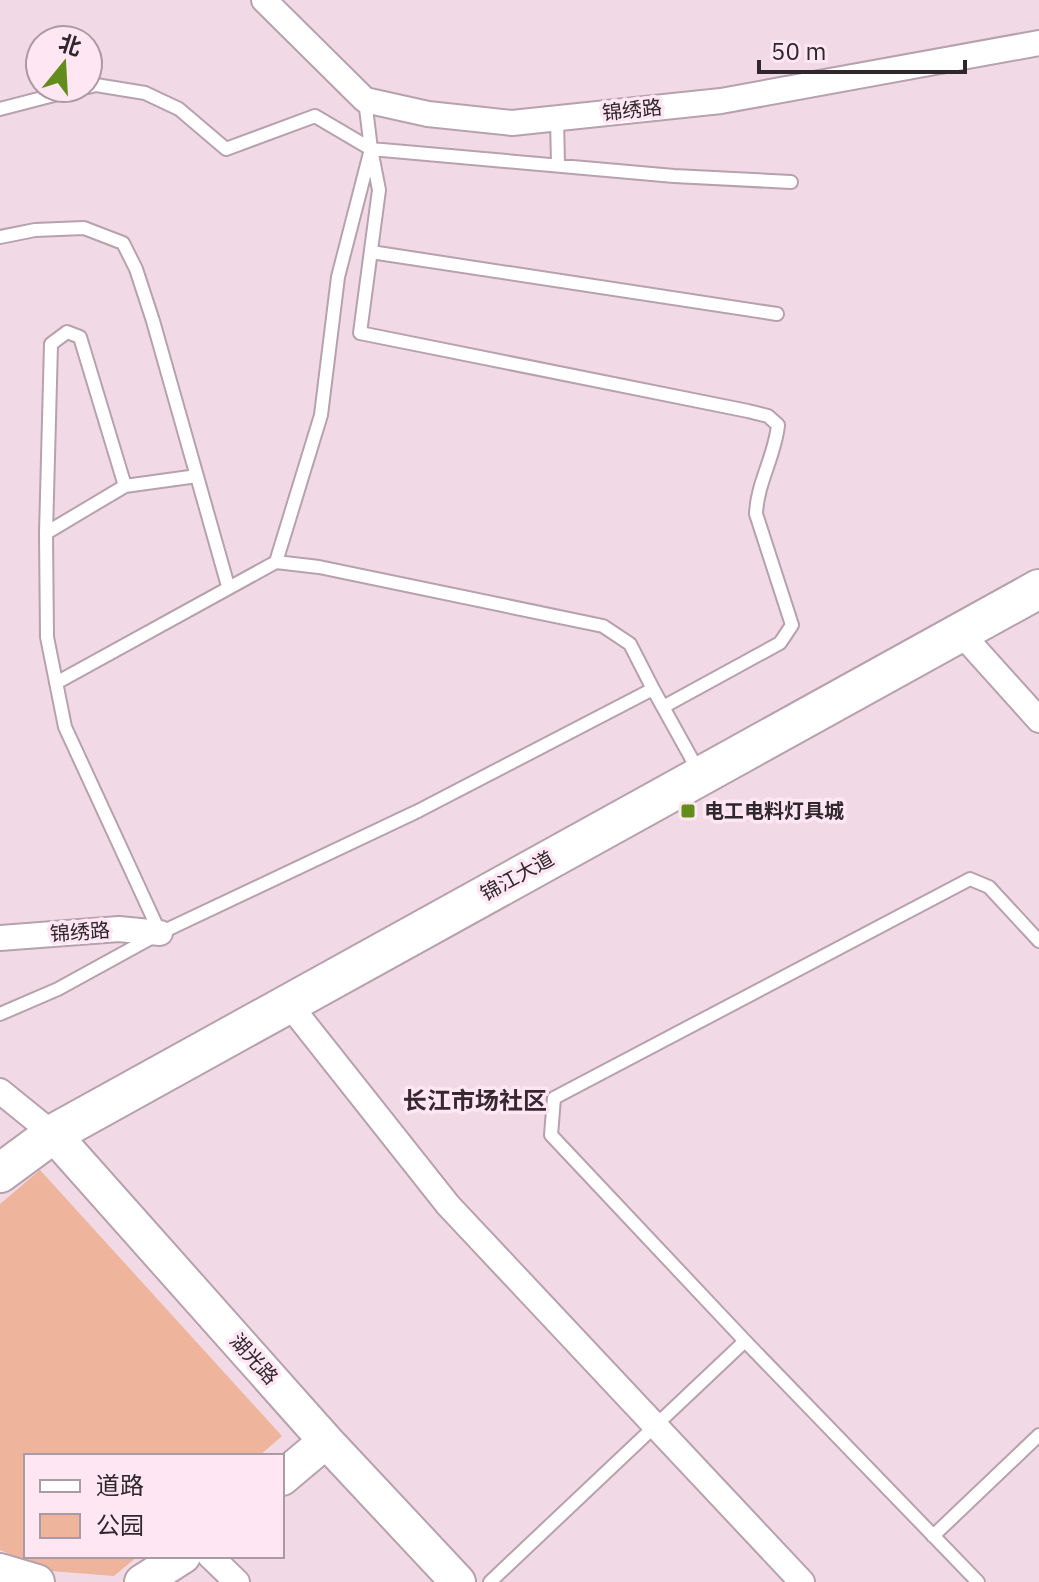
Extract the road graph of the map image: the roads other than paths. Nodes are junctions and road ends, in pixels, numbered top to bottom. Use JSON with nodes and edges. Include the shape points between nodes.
{"nodes":[{"id":1,"x":264,"y":0,"type":"edge"},
{"id":2,"x":1039,"y":43,"type":"edge"},
{"id":3,"x":104,"y":86,"type":"edge"},
{"id":4,"x":365,"y":100,"type":"junction"},
{"id":5,"x":24,"y":103,"type":"edge"},
{"id":6,"x":0,"y":109,"type":"edge"},
{"id":7,"x":557,"y":118,"type":"junction"},
{"id":8,"x":371,"y":149,"type":"junction"},
{"id":9,"x":558,"y":165,"type":"junction"},
{"id":10,"x":791,"y":182,"type":"dead end"},
{"id":11,"x":0,"y":237,"type":"edge"},
{"id":12,"x":371,"y":252,"type":"junction"},
{"id":13,"x":777,"y":314,"type":"dead end"},
{"id":14,"x":197,"y":476,"type":"junction"},
{"id":15,"x":125,"y":486,"type":"junction"},
{"id":16,"x":46,"y":533,"type":"junction"},
{"id":17,"x":276,"y":562,"type":"junction"},
{"id":18,"x":228,"y":586,"type":"junction"},
{"id":19,"x":1039,"y":589,"type":"edge"},
{"id":20,"x":959,"y":631,"type":"junction"},
{"id":21,"x":56,"y":683,"type":"junction"},
{"id":22,"x":653,"y":689,"type":"junction"},
{"id":23,"x":663,"y":707,"type":"junction"},
{"id":24,"x":1039,"y":720,"type":"edge"},
{"id":25,"x":701,"y":775,"type":"junction"},
{"id":26,"x":160,"y":933,"type":"junction"},
{"id":27,"x":0,"y":938,"type":"edge"},
{"id":28,"x":1039,"y":941,"type":"edge"},
{"id":29,"x":288,"y":1003,"type":"junction"},
{"id":30,"x":0,"y":1014,"type":"edge"},
{"id":31,"x":0,"y":1091,"type":"edge"},
{"id":32,"x":53,"y":1134,"type":"junction"},
{"id":33,"x":0,"y":1173,"type":"edge"},
{"id":34,"x":745,"y":1341,"type":"junction"},
{"id":35,"x":655,"y":1426,"type":"junction"},
{"id":36,"x":1039,"y":1435,"type":"edge"},
{"id":37,"x":326,"y":1441,"type":"junction"},
{"id":38,"x":284,"y":1476,"type":"edge"},
{"id":39,"x":933,"y":1536,"type":"junction"},
{"id":40,"x":180,"y":1558,"type":"edge"},
{"id":41,"x":212,"y":1558,"type":"edge"},
{"id":42,"x":0,"y":1571,"type":"edge"},
{"id":43,"x":37,"y":1582,"type":"edge"},
{"id":44,"x":142,"y":1582,"type":"edge"},
{"id":45,"x":237,"y":1582,"type":"edge"},
{"id":46,"x":458,"y":1582,"type":"edge"},
{"id":47,"x":490,"y":1582,"type":"edge"},
{"id":48,"x":802,"y":1582,"type":"edge"},
{"id":49,"x":978,"y":1582,"type":"edge"}],
"edges":[{"from":1,"to":4,"type":"street"},
{"from":2,"to":7,"type":"street","name":"锦绣路","via":[[721,101]]},
{"from":3,"to":8,"type":"lane","via":[[145,93],[179,109],[226,149],[315,116]]},
{"from":4,"to":7,"type":"street","name":"锦绣路","via":[[428,114],[512,123]]},
{"from":4,"to":8,"type":"lane"},
{"from":5,"to":6,"type":"lane"},
{"from":7,"to":9,"type":"lane"},
{"from":8,"to":9,"type":"lane"},
{"from":8,"to":12,"type":"lane","via":[[379,190]]},
{"from":8,"to":17,"type":"lane","via":[[338,277],[321,415]]},
{"from":9,"to":10,"type":"lane"},
{"from":11,"to":14,"type":"lane","via":[[84,228],[123,243],[149,308]]},
{"from":12,"to":13,"type":"lane"},
{"from":12,"to":23,"type":"lane","via":[[360,333],[758,413],[778,425],[756,514],[792,625],[780,643]]},
{"from":14,"to":15,"type":"lane"},
{"from":14,"to":18,"type":"lane"},
{"from":15,"to":16,"type":"lane"},
{"from":15,"to":16,"type":"lane","via":[[80,337],[67,332],[51,344]]},
{"from":16,"to":21,"type":"lane","via":[[47,637]]},
{"from":17,"to":18,"type":"lane"},
{"from":17,"to":22,"type":"lane","via":[[603,626],[630,644]]},
{"from":18,"to":21,"type":"lane"},
{"from":19,"to":20,"type":"main road","name":"锦江大道"},
{"from":20,"to":24,"type":"street"},
{"from":20,"to":25,"type":"main road","name":"锦江大道"},
{"from":21,"to":26,"type":"lane","via":[[65,727]]},
{"from":22,"to":23,"type":"lane"},
{"from":22,"to":26,"type":"lane","via":[[418,811]]},
{"from":23,"to":25,"type":"lane"},
{"from":25,"to":29,"type":"main road","name":"锦江大道"},
{"from":26,"to":27,"type":"street","name":"锦绣路","via":[[119,929]]},
{"from":26,"to":30,"type":"lane"},
{"from":28,"to":34,"type":"lane","via":[[989,887],[970,879],[554,1098],[551,1135]]},
{"from":29,"to":32,"type":"main road","name":"锦江大道"},
{"from":29,"to":35,"type":"street","via":[[448,1205]]},
{"from":31,"to":32,"type":"street"},
{"from":32,"to":33,"type":"main road","name":"锦江大道"},
{"from":32,"to":37,"type":"main road","name":"湖光路"},
{"from":34,"to":35,"type":"lane"},
{"from":34,"to":39,"type":"lane"},
{"from":35,"to":47,"type":"lane"},
{"from":35,"to":48,"type":"street"},
{"from":36,"to":39,"type":"lane"},
{"from":37,"to":38,"type":"main road"},
{"from":37,"to":46,"type":"main road","name":"湖光路"},
{"from":39,"to":49,"type":"lane"},
{"from":40,"to":44,"type":"main road"},
{"from":41,"to":45,"type":"street"},
{"from":42,"to":43,"type":"main road"}]}
